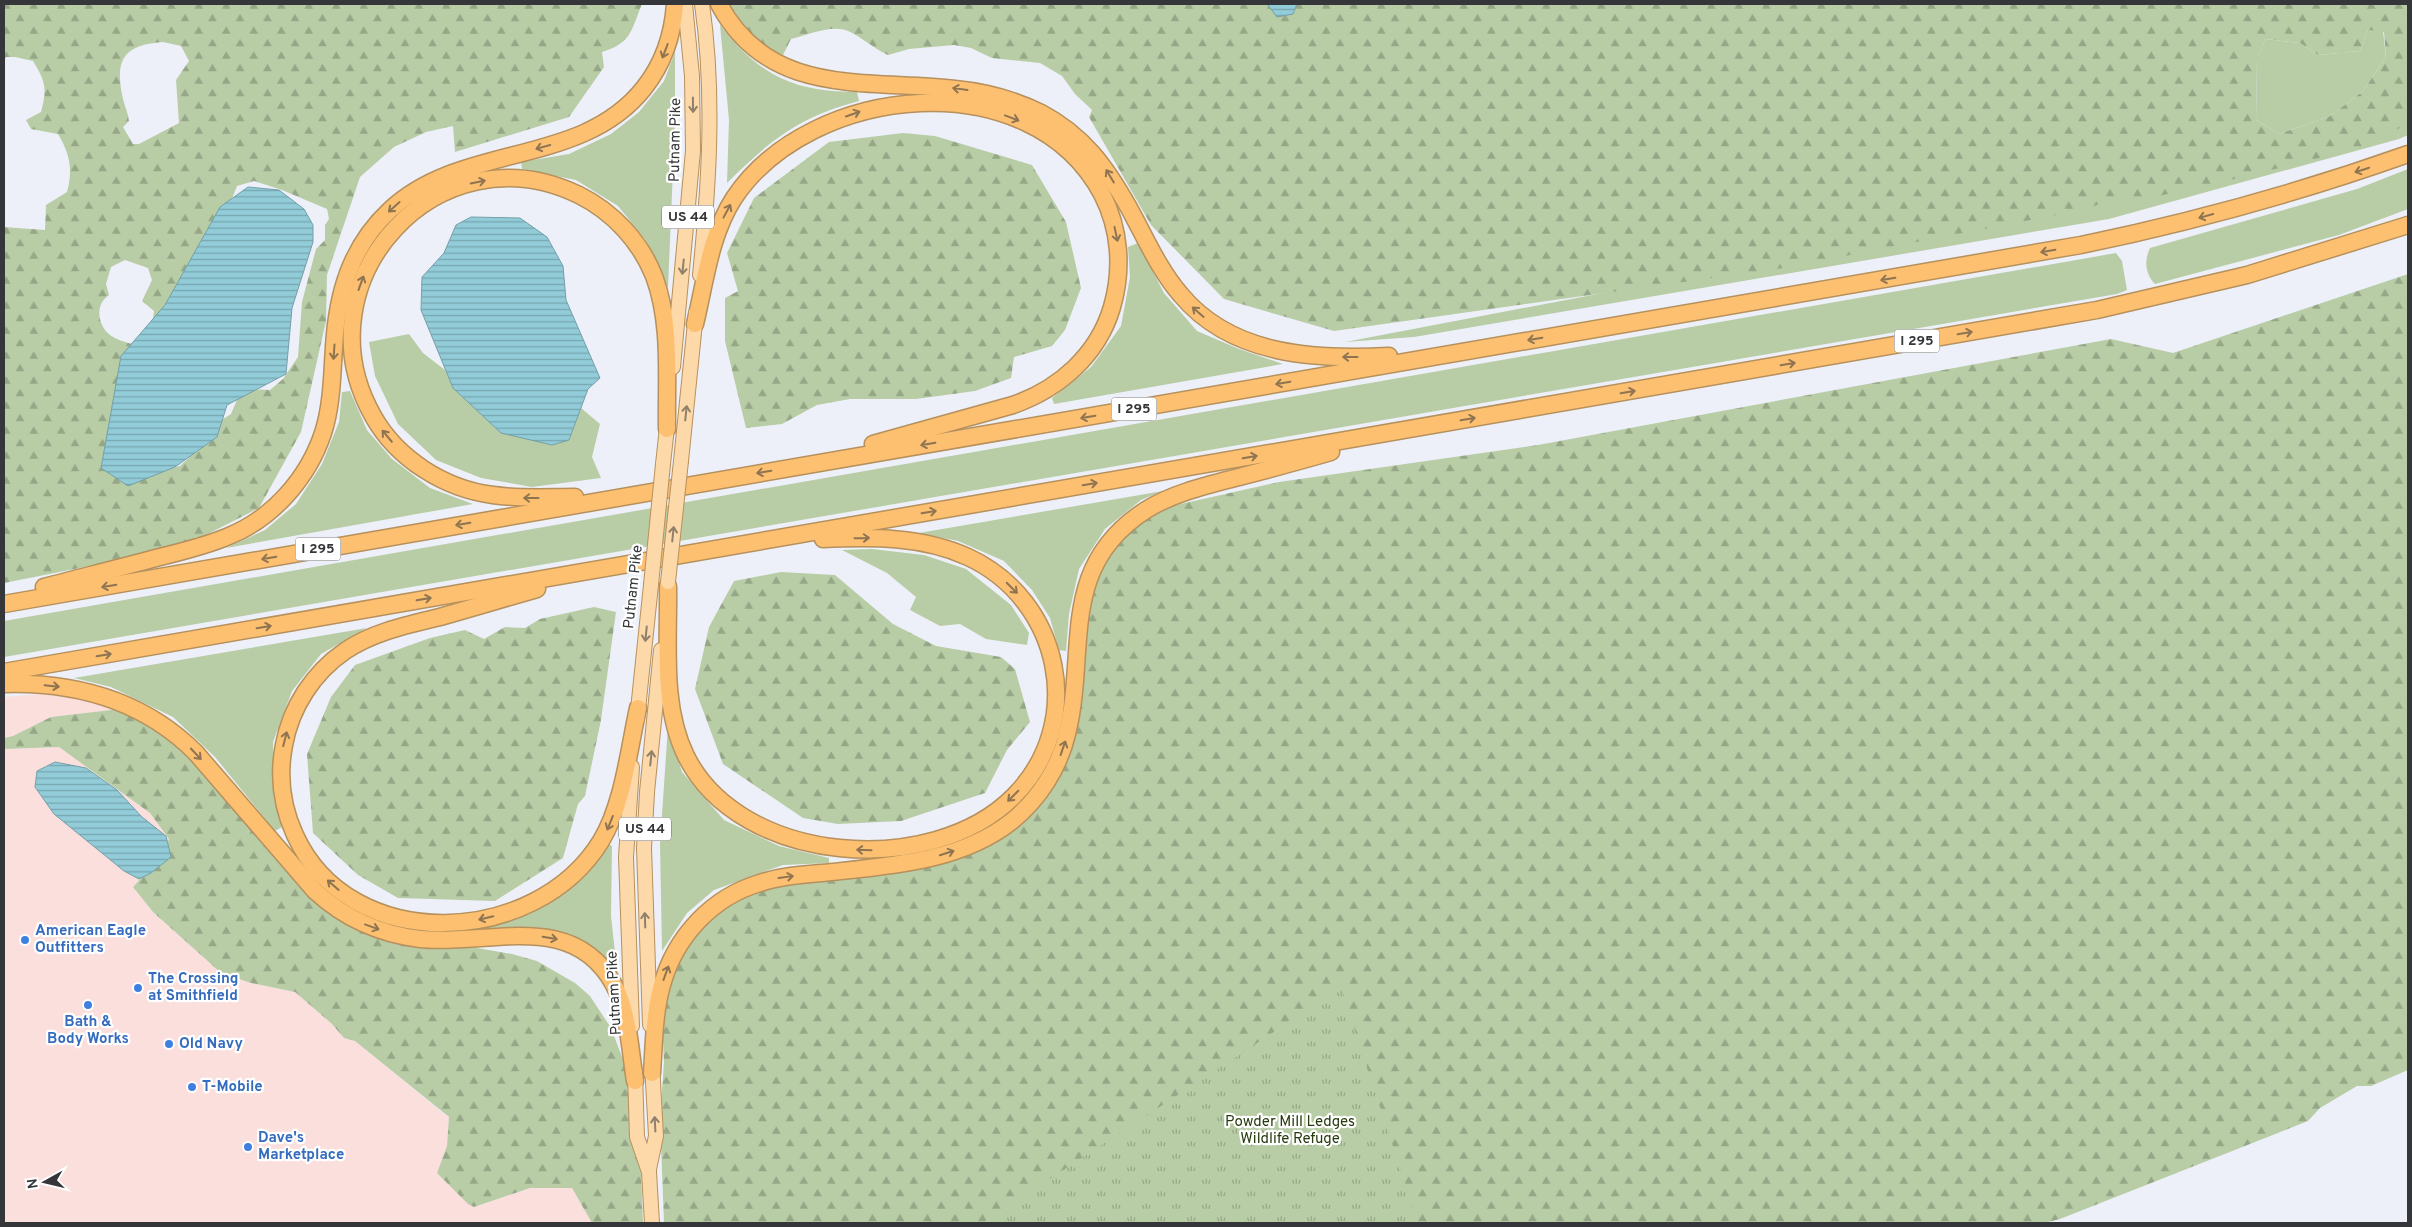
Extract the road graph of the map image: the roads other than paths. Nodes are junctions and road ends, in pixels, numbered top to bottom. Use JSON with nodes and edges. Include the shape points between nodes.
{"nodes":[{"id":1,"x":674,"y":4,"type":"edge"},
{"id":2,"x":685,"y":4,"type":"edge"},
{"id":3,"x":702,"y":4,"type":"edge"},
{"id":4,"x":719,"y":4,"type":"edge"},
{"id":5,"x":2408,"y":154,"type":"edge"},
{"id":6,"x":2408,"y":225,"type":"edge"},
{"id":7,"x":695,"y":324,"type":"junction"},
{"id":8,"x":1468,"y":351,"type":"junction"},
{"id":9,"x":1420,"y":428,"type":"junction"},
{"id":10,"x":667,"y":429,"type":"junction"},
{"id":11,"x":799,"y":466,"type":"junction"},
{"id":12,"x":632,"y":495,"type":"junction"},
{"id":13,"x":761,"y":541,"type":"junction"},
{"id":14,"x":611,"y":567,"type":"junction"},
{"id":15,"x":668,"y":584,"type":"junction"},
{"id":16,"x":4,"y":597,"type":"edge"},
{"id":17,"x":4,"y":604,"type":"edge"},
{"id":18,"x":4,"y":672,"type":"edge"},
{"id":19,"x":4,"y":684,"type":"edge"},
{"id":20,"x":638,"y":708,"type":"junction"},
{"id":21,"x":652,"y":1073,"type":"junction"},
{"id":22,"x":636,"y":1081,"type":"junction"},
{"id":23,"x":649,"y":1172,"type":"junction"},
{"id":24,"x":652,"y":1223,"type":"edge"}],
"edges":[{"from":1,"to":16,"type":"highway","one_way":true,"via":[[670,34],[658,66],[640,94],[612,120],[576,138],[436,179],[401,201],[371,231],[348,269],[340,297],[330,402],[323,431],[304,472],[273,508],[246,528],[215,542]]},
{"from":2,"to":10,"type":"main road","name":"Putnam Pike","number":"US 44","one_way":true,"via":[[693,95],[693,160]]},
{"from":3,"to":7,"type":"main road","name":"Putnam Pike","number":"US 44","via":[[711,138]]},
{"from":8,"to":4,"type":"highway","one_way":true,"via":[[1368,357],[1316,356],[1271,349],[1234,335],[1202,316],[1180,294],[1106,168],[1066,128],[1026,106],[979,92],[828,80],[805,75],[782,66],[752,47]]},
{"from":5,"to":8,"type":"highway","number":"I 295","one_way":true,"via":[[2254,203],[2109,239]]},
{"from":9,"to":6,"type":"highway","number":"I 295","one_way":true,"via":[[2106,308],[2247,275]]},
{"from":7,"to":11,"type":"highway","one_way":true,"via":[[716,237],[727,210],[738,194],[759,169],[782,150],[847,116],[916,103],[983,109],[1008,116],[1045,134],[1067,149],[1091,177],[1105,200],[1113,224],[1118,249],[1118,275],[1106,325],[1076,368],[1056,384],[1025,400]]},
{"from":15,"to":7,"type":"main road","name":"Putnam Pike","number":"US 44","one_way":true,"bridge":true},
{"from":8,"to":11,"type":"highway","number":"I 295","one_way":true},
{"from":13,"to":9,"type":"highway","number":"I 295","one_way":true},
{"from":21,"to":9,"type":"highway","one_way":true,"via":[[660,996],[670,962],[694,926],[723,900],[746,888],[779,878],[905,863],[941,855],[992,834],[1030,803],[1054,769],[1067,734],[1079,616],[1087,584],[1101,555],[1128,524],[1156,504],[1193,490]]},
{"from":12,"to":10,"type":"highway","one_way":true,"via":[[534,498],[491,495],[441,479],[398,449],[381,430],[368,407],[352,357],[355,303],[363,276],[376,252],[410,214],[442,193],[467,184],[500,179],[533,180],[586,198],[629,234],[653,276],[665,327]]},
{"from":10,"to":20,"type":"main road","name":"Putnam Pike","number":"US 44","one_way":true,"bridge":true},
{"from":11,"to":12,"type":"highway","number":"I 295","one_way":true},
{"from":12,"to":17,"type":"highway","number":"I 295","one_way":true},
{"from":13,"to":14,"type":"highway","number":"I 295"},
{"from":13,"to":15,"type":"highway","one_way":true,"via":[[879,538],[927,544],[981,564],[1016,591],[1038,622],[1049,646],[1056,697],[1052,729],[1042,755],[1029,778],[1009,801],[956,833],[915,845],[879,850],[803,841],[776,832],[734,810],[702,782],[687,759],[678,736],[669,688]]},
{"from":18,"to":14,"type":"highway","number":"I 295","one_way":true},
{"from":20,"to":14,"type":"highway","one_way":true,"via":[[617,803],[602,840],[581,866],[554,889],[503,914],[439,923],[399,918],[365,906],[344,894],[316,869],[299,844],[288,818],[281,780],[285,738],[303,695],[333,660],[355,644],[379,634]]},
{"from":21,"to":15,"type":"main road","name":"Putnam Pike","number":"US 44","one_way":true,"via":[[644,848]]},
{"from":19,"to":22,"type":"highway","one_way":true,"via":[[49,685],[94,692],[127,704],[156,720],[196,754],[314,891],[358,922],[386,932],[420,938],[457,940],[542,936],[567,942],[584,951],[604,971],[620,999]]},
{"from":20,"to":22,"type":"main road","name":"Putnam Pike","number":"US 44","via":[[626,857]]},
{"from":23,"to":21,"type":"main road","name":"Putnam Pike","number":"US 44","one_way":true,"via":[[656,1136]]},
{"from":22,"to":23,"type":"main road","name":"Putnam Pike","number":"US 44","via":[[637,1137]]},
{"from":23,"to":24,"type":"main road","name":"Putnam Pike","number":"US 44"}]}
